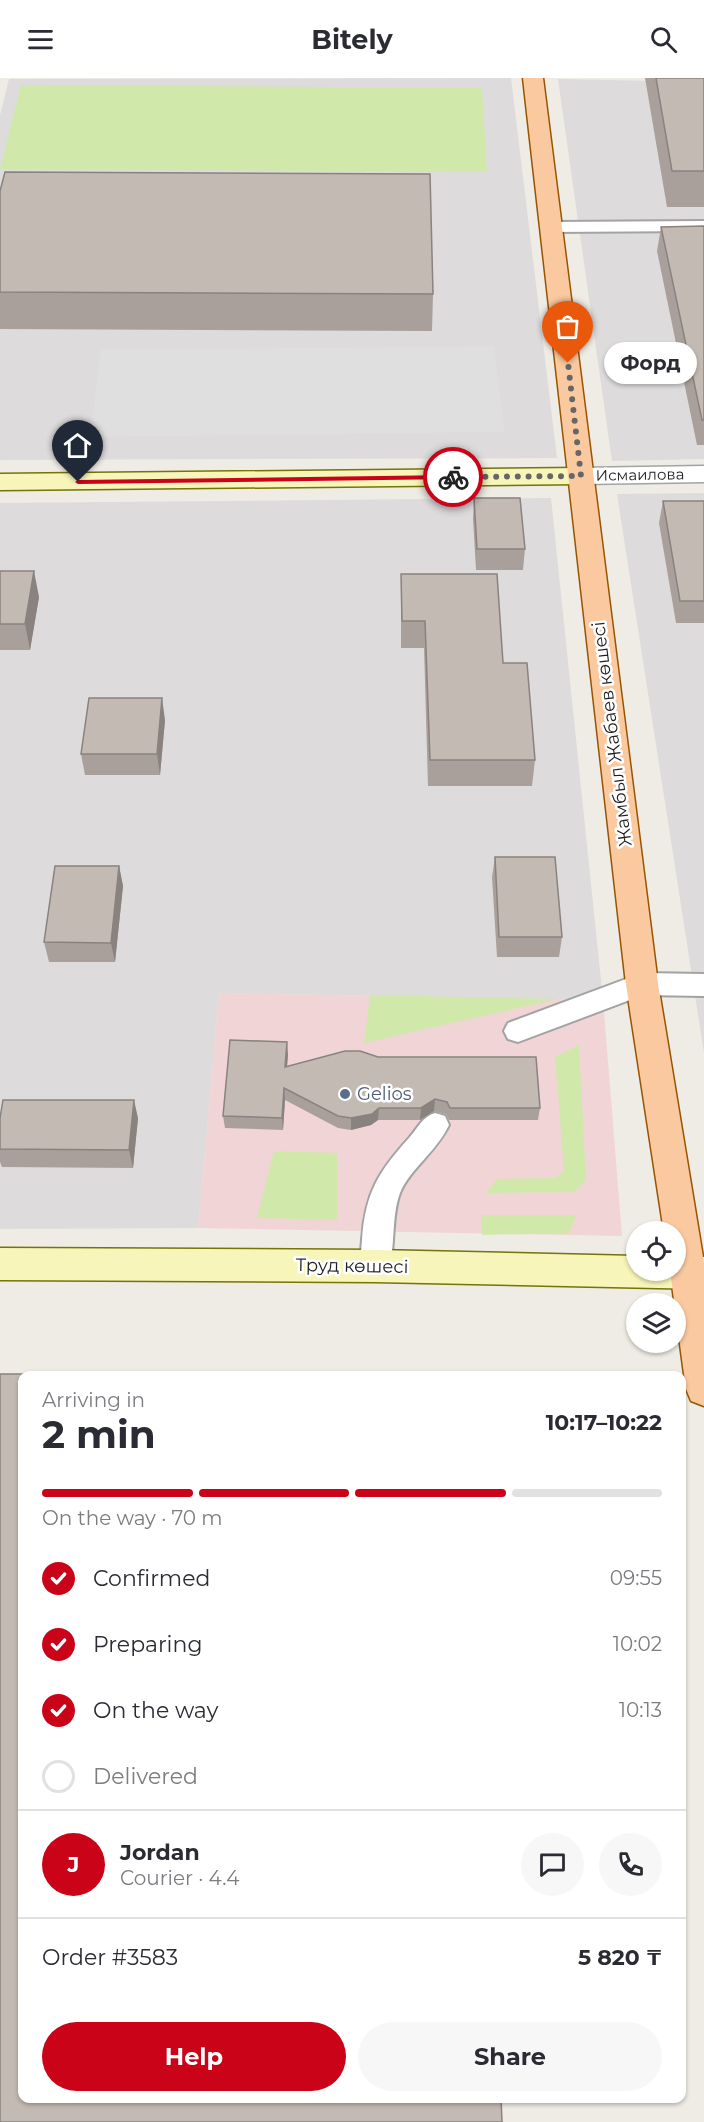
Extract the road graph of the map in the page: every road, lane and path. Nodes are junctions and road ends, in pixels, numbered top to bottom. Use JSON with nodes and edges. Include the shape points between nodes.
{"nodes":[{"id":1,"x":533,"y":78,"type":"edge"},
{"id":2,"x":704,"y":226,"type":"edge"},
{"id":3,"x":552,"y":227,"type":"junction"},
{"id":4,"x":704,"y":474,"type":"edge"},
{"id":5,"x":581,"y":476,"type":"junction"},
{"id":6,"x":0,"y":482,"type":"edge"},
{"id":7,"x":642,"y":984,"type":"junction"},
{"id":8,"x":704,"y":985,"type":"edge"},
{"id":9,"x":518,"y":1031,"type":"dead end"},
{"id":10,"x":435,"y":1125,"type":"dead end"},
{"id":11,"x":0,"y":1264,"type":"edge"},
{"id":12,"x":375,"y":1266,"type":"junction"},
{"id":13,"x":696,"y":1273,"type":"edge"},
{"id":14,"x":704,"y":1389,"type":"edge"}],
"edges":[{"from":1,"to":3,"type":"main road","name":"Жамбыл Жабаев көшесі"},
{"from":2,"to":3,"type":"lane"},
{"from":3,"to":5,"type":"main road","name":"Жамбыл Жабаев көшесі"},
{"from":4,"to":5,"type":"street","name":"Исмаилова"},
{"from":5,"to":6,"type":"street","name":"Исмаилова"},
{"from":5,"to":7,"type":"main road","name":"Жамбыл Жабаев көшесі"},
{"from":7,"to":8,"type":"lane"},
{"from":7,"to":9,"type":"lane"},
{"from":7,"to":13,"type":"main road","name":"Жамбыл Жабаев көшесі"},
{"from":10,"to":12,"type":"lane","via":[[392,1178],[384,1194]]},
{"from":11,"to":12,"type":"street","name":"Труд көшесі"},
{"from":12,"to":13,"type":"street","name":"Труд көшесі"},
{"from":13,"to":14,"type":"main road","name":"Жамбыл Жабаев көшесі"}]}
